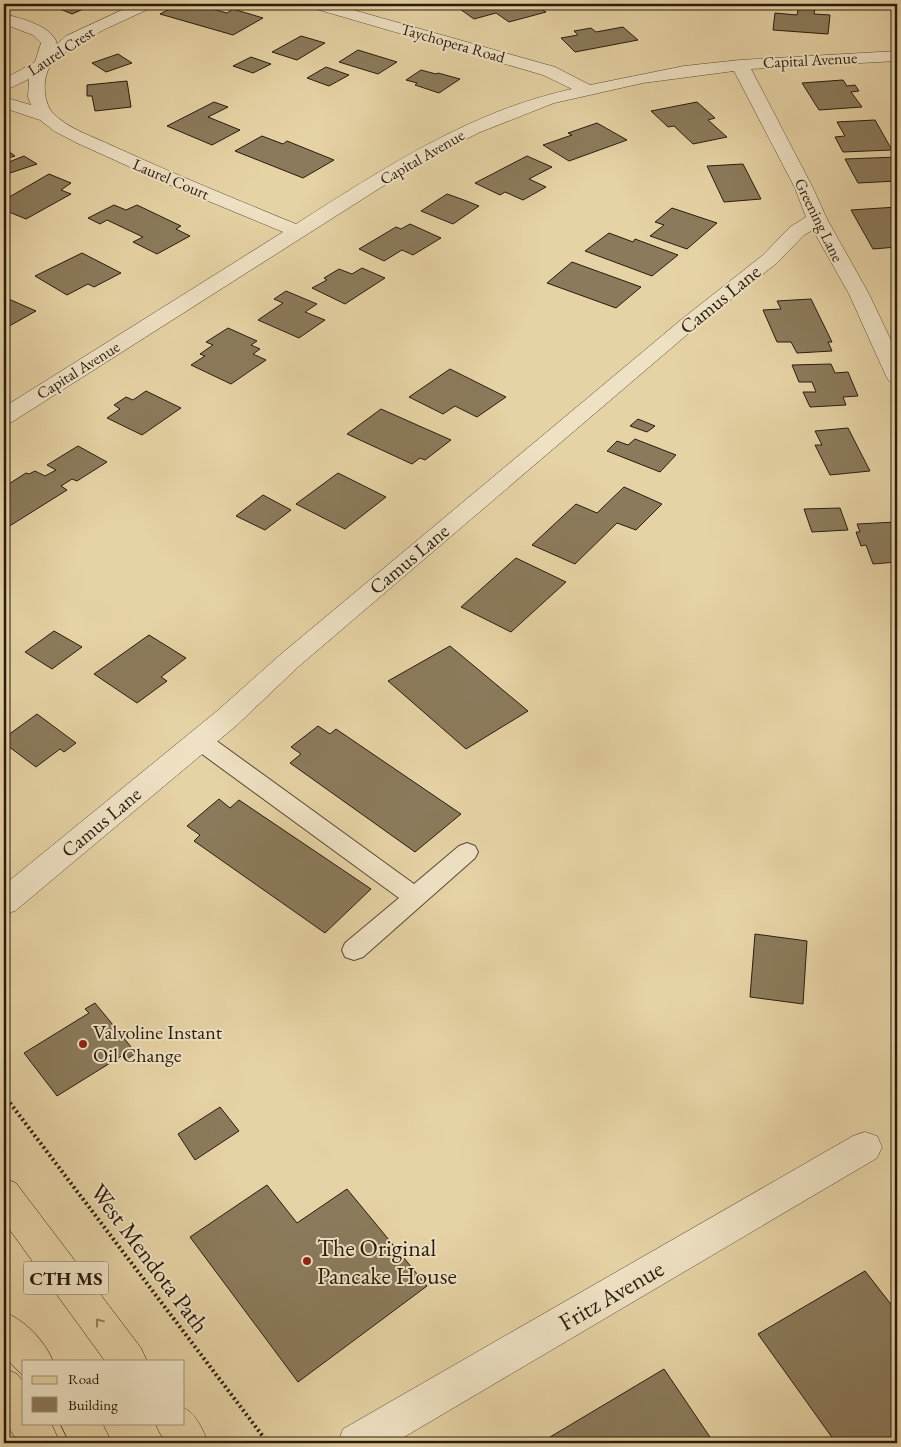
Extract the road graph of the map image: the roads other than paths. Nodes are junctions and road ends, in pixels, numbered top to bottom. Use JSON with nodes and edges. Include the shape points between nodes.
{"nodes":[{"id":1,"x":147,"y":4,"type":"edge"},
{"id":2,"x":315,"y":4,"type":"edge"},
{"id":3,"x":4,"y":19,"type":"edge"},
{"id":4,"x":897,"y":56,"type":"edge"},
{"id":5,"x":740,"y":64,"type":"junction"},
{"id":6,"x":40,"y":66,"type":"junction"},
{"id":7,"x":4,"y":86,"type":"edge"},
{"id":8,"x":588,"y":90,"type":"junction"},
{"id":9,"x":4,"y":102,"type":"edge"},
{"id":10,"x":48,"y":117,"type":"junction"},
{"id":11,"x":817,"y":219,"type":"junction"},
{"id":12,"x":299,"y":232,"type":"junction"},
{"id":13,"x":897,"y":376,"type":"edge"},
{"id":14,"x":4,"y":417,"type":"edge"},
{"id":15,"x":199,"y":740,"type":"junction"},
{"id":16,"x":467,"y":852,"type":"dead end"},
{"id":17,"x":415,"y":897,"type":"junction"},
{"id":18,"x":4,"y":902,"type":"edge"},
{"id":19,"x":354,"y":950,"type":"dead end"},
{"id":20,"x":865,"y":1147,"type":"dead end"},
{"id":21,"x":4,"y":1194,"type":"edge"},
{"id":22,"x":4,"y":1330,"type":"edge"},
{"id":23,"x":33,"y":1360,"type":"edge"},
{"id":24,"x":127,"y":1360,"type":"edge"},
{"id":25,"x":4,"y":1387,"type":"edge"},
{"id":26,"x":22,"y":1414,"type":"edge"},
{"id":27,"x":29,"y":1424,"type":"edge"},
{"id":28,"x":80,"y":1424,"type":"edge"},
{"id":29,"x":175,"y":1424,"type":"edge"},
{"id":30,"x":41,"y":1443,"type":"edge"},
{"id":31,"x":92,"y":1443,"type":"edge"},
{"id":32,"x":189,"y":1443,"type":"edge"},
{"id":33,"x":357,"y":1443,"type":"edge"}],
"edges":[{"from":1,"to":6,"type":"street","name":"Laurel Crest","via":[[72,40]]},
{"from":2,"to":8,"type":"street","name":"Taychopera Road","via":[[549,71]]},
{"from":3,"to":6,"type":"street","name":"Laurel Court","via":[[39,32],[49,42],[48,52]]},
{"from":4,"to":5,"type":"street","name":"Capital Avenue"},
{"from":5,"to":8,"type":"street","name":"Capital Avenue","via":[[684,71]]},
{"from":5,"to":11,"type":"street","name":"Greening Lane"},
{"from":6,"to":7,"type":"street","name":"Laurel Crest"},
{"from":6,"to":10,"type":"street","name":"Laurel Court","via":[[38,103]]},
{"from":8,"to":12,"type":"street","name":"Capital Avenue","via":[[549,99],[472,129],[406,163]]},
{"from":9,"to":10,"type":"street","name":"Laurel Court"},
{"from":10,"to":12,"type":"street","name":"Laurel Court","via":[[70,132],[148,170]]},
{"from":11,"to":13,"type":"street","name":"Greening Lane","via":[[859,294]]},
{"from":11,"to":15,"type":"street","name":"Camus Lane","via":[[797,231],[770,259],[689,323]]},
{"from":12,"to":14,"type":"street","name":"Capital Avenue"},
{"from":15,"to":17,"type":"lane"},
{"from":15,"to":18,"type":"street","name":"Camus Lane"},
{"from":16,"to":17,"type":"lane"},
{"from":17,"to":19,"type":"lane"},
{"from":20,"to":33,"type":"street","name":"Fritz Avenue"},
{"from":24,"to":21,"type":"main road","number":"CTH MS","one_way":true},
{"from":22,"to":23,"type":"main road"},
{"from":25,"to":26,"type":"main road"},
{"from":27,"to":30,"type":"main road"},
{"from":28,"to":31,"type":"main road"},
{"from":29,"to":32,"type":"main road"}]}
